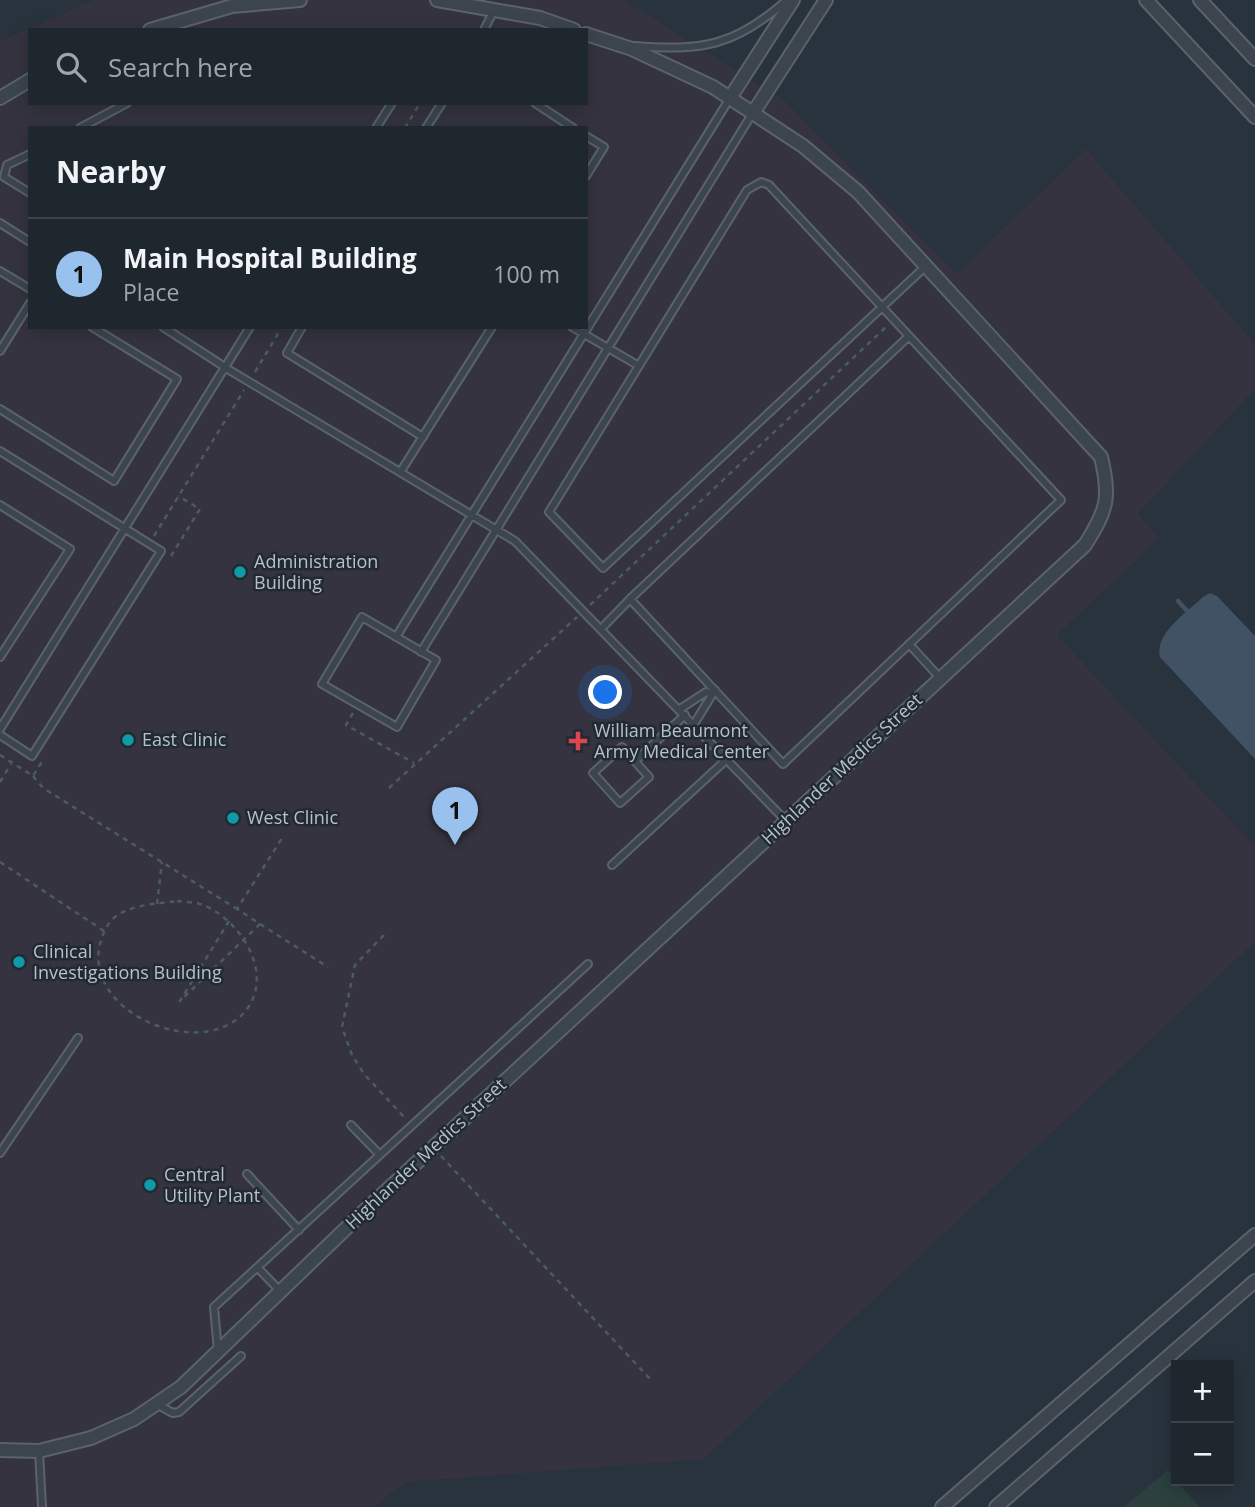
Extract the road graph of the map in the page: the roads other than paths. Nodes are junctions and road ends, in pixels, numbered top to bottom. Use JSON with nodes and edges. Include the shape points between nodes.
{"nodes":[{"id":1,"x":300,"y":0,"type":"edge"},
{"id":2,"x":438,"y":0,"type":"edge"},
{"id":3,"x":787,"y":0,"type":"edge"},
{"id":4,"x":793,"y":0,"type":"edge"},
{"id":5,"x":826,"y":0,"type":"edge"},
{"id":6,"x":1146,"y":0,"type":"edge"},
{"id":7,"x":1200,"y":0,"type":"edge"},
{"id":8,"x":494,"y":10,"type":"junction"},
{"id":9,"x":157,"y":28,"type":"edge"},
{"id":10,"x":485,"y":28,"type":"edge"},
{"id":11,"x":569,"y":28,"type":"edge"},
{"id":12,"x":588,"y":35,"type":"edge"},
{"id":13,"x":621,"y":45,"type":"junction"},
{"id":14,"x":1255,"y":59,"type":"edge"},
{"id":15,"x":28,"y":81,"type":"edge"},
{"id":16,"x":0,"y":98,"type":"edge"},
{"id":17,"x":730,"y":98,"type":"junction"},
{"id":18,"x":124,"y":105,"type":"edge"},
{"id":19,"x":391,"y":105,"type":"edge"},
{"id":20,"x":441,"y":105,"type":"edge"},
{"id":21,"x":538,"y":105,"type":"edge"},
{"id":22,"x":753,"y":113,"type":"junction"},
{"id":23,"x":1255,"y":117,"type":"edge"},
{"id":24,"x":85,"y":126,"type":"edge"},
{"id":25,"x":377,"y":126,"type":"edge"},
{"id":26,"x":427,"y":126,"type":"edge"},
{"id":27,"x":570,"y":126,"type":"edge"},
{"id":28,"x":588,"y":137,"type":"edge"},
{"id":29,"x":28,"y":155,"type":"edge"},
{"id":30,"x":588,"y":173,"type":"edge"},
{"id":31,"x":28,"y":192,"type":"edge"},
{"id":32,"x":0,"y":223,"type":"edge"},
{"id":33,"x":28,"y":242,"type":"edge"},
{"id":34,"x":926,"y":266,"type":"junction"},
{"id":35,"x":0,"y":271,"type":"edge"},
{"id":36,"x":28,"y":288,"type":"edge"},
{"id":37,"x":28,"y":306,"type":"edge"},
{"id":38,"x":883,"y":307,"type":"junction"},
{"id":39,"x":95,"y":329,"type":"edge"},
{"id":40,"x":166,"y":329,"type":"edge"},
{"id":41,"x":247,"y":329,"type":"edge"},
{"id":42,"x":301,"y":329,"type":"edge"},
{"id":43,"x":491,"y":329,"type":"edge"},
{"id":44,"x":575,"y":329,"type":"edge"},
{"id":45,"x":588,"y":329,"type":"edge"},
{"id":46,"x":588,"y":329,"type":"edge"},
{"id":47,"x":584,"y":335,"type":"junction"},
{"id":48,"x":909,"y":336,"type":"junction"},
{"id":49,"x":608,"y":349,"type":"junction"},
{"id":50,"x":0,"y":351,"type":"edge"},
{"id":51,"x":639,"y":366,"type":"junction"},
{"id":52,"x":225,"y":367,"type":"junction"},
{"id":53,"x":0,"y":409,"type":"edge"},
{"id":54,"x":423,"y":437,"type":"junction"},
{"id":55,"x":0,"y":451,"type":"edge"},
{"id":56,"x":401,"y":471,"type":"junction"},
{"id":57,"x":0,"y":505,"type":"edge"},
{"id":58,"x":472,"y":514,"type":"junction"},
{"id":59,"x":125,"y":528,"type":"junction"},
{"id":60,"x":497,"y":529,"type":"junction"},
{"id":61,"x":630,"y":599,"type":"junction"},
{"id":62,"x":602,"y":628,"type":"junction"},
{"id":63,"x":396,"y":636,"type":"junction"},
{"id":64,"x":909,"y":644,"type":"junction"},
{"id":65,"x":421,"y":652,"type":"junction"},
{"id":66,"x":0,"y":656,"type":"edge"},
{"id":67,"x":940,"y":678,"type":"junction"},
{"id":68,"x":713,"y":692,"type":"junction"},
{"id":69,"x":682,"y":712,"type":"junction"},
{"id":70,"x":694,"y":724,"type":"junction"},
{"id":71,"x":0,"y":729,"type":"edge"},
{"id":72,"x":0,"y":736,"type":"edge"},
{"id":73,"x":727,"y":759,"type":"junction"},
{"id":74,"x":635,"y":761,"type":"junction"},
{"id":75,"x":786,"y":821,"type":"junction"},
{"id":76,"x":612,"y":865,"type":"dead end"},
{"id":77,"x":588,"y":964,"type":"dead end"},
{"id":78,"x":78,"y":1038,"type":"dead end"},
{"id":79,"x":351,"y":1125,"type":"dead end"},
{"id":80,"x":0,"y":1153,"type":"edge"},
{"id":81,"x":380,"y":1155,"type":"junction"},
{"id":82,"x":247,"y":1174,"type":"dead end"},
{"id":83,"x":299,"y":1230,"type":"junction"},
{"id":84,"x":1255,"y":1235,"type":"edge"},
{"id":85,"x":258,"y":1268,"type":"junction"},
{"id":86,"x":1255,"y":1281,"type":"edge"},
{"id":87,"x":281,"y":1292,"type":"junction"},
{"id":88,"x":218,"y":1352,"type":"junction"},
{"id":89,"x":241,"y":1356,"type":"dead end"},
{"id":90,"x":158,"y":1405,"type":"junction"},
{"id":91,"x":0,"y":1450,"type":"edge"},
{"id":92,"x":39,"y":1451,"type":"junction"},
{"id":93,"x":42,"y":1507,"type":"edge"},
{"id":94,"x":942,"y":1507,"type":"edge"},
{"id":95,"x":996,"y":1507,"type":"edge"}],
"edges":[{"from":1,"to":9,"type":"street","via":[[232,6]]},
{"from":2,"to":8,"type":"street"},
{"from":3,"to":13,"type":"lane","via":[[746,32],[713,46]]},
{"from":4,"to":17,"type":"street"},
{"from":5,"to":22,"type":"street"},
{"from":6,"to":23,"type":"street"},
{"from":7,"to":14,"type":"street"},
{"from":8,"to":10,"type":"lane"},
{"from":8,"to":11,"type":"street"},
{"from":12,"to":13,"type":"street","name":"Highlander Medics Street"},
{"from":13,"to":17,"type":"street","name":"Highlander Medics Street"},
{"from":15,"to":16,"type":"street"},
{"from":17,"to":22,"type":"street","name":"Highlander Medics Street"},
{"from":17,"to":45,"type":"lane"},
{"from":18,"to":24,"type":"lane"},
{"from":19,"to":25,"type":"lane"},
{"from":20,"to":26,"type":"lane"},
{"from":21,"to":27,"type":"lane"},
{"from":22,"to":34,"type":"street","name":"Highlander Medics Street","via":[[803,146],[858,192]]},
{"from":22,"to":49,"type":"lane"},
{"from":28,"to":30,"type":"lane","via":[[604,148]]},
{"from":29,"to":31,"type":"lane","via":[[7,165],[4,177]]},
{"from":32,"to":33,"type":"lane"},
{"from":34,"to":38,"type":"lane"},
{"from":34,"to":67,"type":"street","name":"Highlander Medics Street","via":[[1101,457],[1108,486],[1105,513],[1085,545]]},
{"from":35,"to":36,"type":"lane"},
{"from":37,"to":50,"type":"lane"},
{"from":38,"to":48,"type":"lane"},
{"from":38,"to":51,"type":"lane","via":[[761,182],[747,190]]},
{"from":38,"to":51,"type":"lane","via":[[603,568],[549,512]]},
{"from":39,"to":53,"type":"lane","via":[[177,379],[114,481]]},
{"from":40,"to":52,"type":"lane"},
{"from":41,"to":52,"type":"lane"},
{"from":42,"to":54,"type":"lane","via":[[286,353]]},
{"from":43,"to":54,"type":"lane"},
{"from":44,"to":47,"type":"lane"},
{"from":46,"to":47,"type":"lane"},
{"from":47,"to":49,"type":"lane"},
{"from":47,"to":58,"type":"lane"},
{"from":48,"to":61,"type":"lane"},
{"from":48,"to":64,"type":"lane","via":[[1061,500]]},
{"from":49,"to":51,"type":"lane"},
{"from":49,"to":60,"type":"lane"},
{"from":52,"to":56,"type":"lane"},
{"from":52,"to":59,"type":"lane"},
{"from":54,"to":56,"type":"lane"},
{"from":55,"to":59,"type":"lane"},
{"from":56,"to":58,"type":"lane"},
{"from":57,"to":66,"type":"lane","via":[[70,549]]},
{"from":58,"to":60,"type":"lane"},
{"from":58,"to":63,"type":"lane"},
{"from":59,"to":71,"type":"lane"},
{"from":59,"to":72,"type":"lane","via":[[161,551],[32,756]]},
{"from":60,"to":62,"type":"lane","via":[[515,541]]},
{"from":60,"to":65,"type":"lane"},
{"from":61,"to":62,"type":"lane"},
{"from":61,"to":68,"type":"lane"},
{"from":62,"to":69,"type":"lane"},
{"from":63,"to":65,"type":"lane"},
{"from":63,"to":65,"type":"lane","via":[[362,617],[322,684],[397,727],[436,660]]},
{"from":64,"to":67,"type":"lane"},
{"from":64,"to":68,"type":"lane","via":[[783,764]]},
{"from":67,"to":75,"type":"street","name":"Highlander Medics Street"},
{"from":68,"to":69,"type":"lane","via":[[706,692]]},
{"from":68,"to":70,"type":"lane"},
{"from":69,"to":70,"type":"lane"},
{"from":69,"to":74,"type":"lane"},
{"from":70,"to":73,"type":"lane"},
{"from":73,"to":75,"type":"lane"},
{"from":73,"to":76,"type":"lane"},
{"from":74,"to":74,"type":"lane","via":[[622,747],[593,774],[620,803],[649,777]]},
{"from":75,"to":87,"type":"street","name":"Highlander Medics Street"},
{"from":77,"to":81,"type":"lane"},
{"from":78,"to":80,"type":"lane"},
{"from":79,"to":81,"type":"lane"},
{"from":81,"to":83,"type":"lane"},
{"from":82,"to":83,"type":"lane"},
{"from":83,"to":85,"type":"lane"},
{"from":84,"to":94,"type":"street"},
{"from":85,"to":87,"type":"lane"},
{"from":85,"to":88,"type":"lane","via":[[214,1307]]},
{"from":86,"to":95,"type":"street"},
{"from":87,"to":88,"type":"street","name":"Highlander Medics Street"},
{"from":88,"to":90,"type":"street","name":"Highlander Medics Street"},
{"from":89,"to":90,"type":"lane","via":[[179,1412]]},
{"from":90,"to":92,"type":"street","name":"Highlander Medics Street","via":[[91,1438]]},
{"from":91,"to":92,"type":"street","name":"Highlander Medics Street"},
{"from":92,"to":93,"type":"lane"}]}
